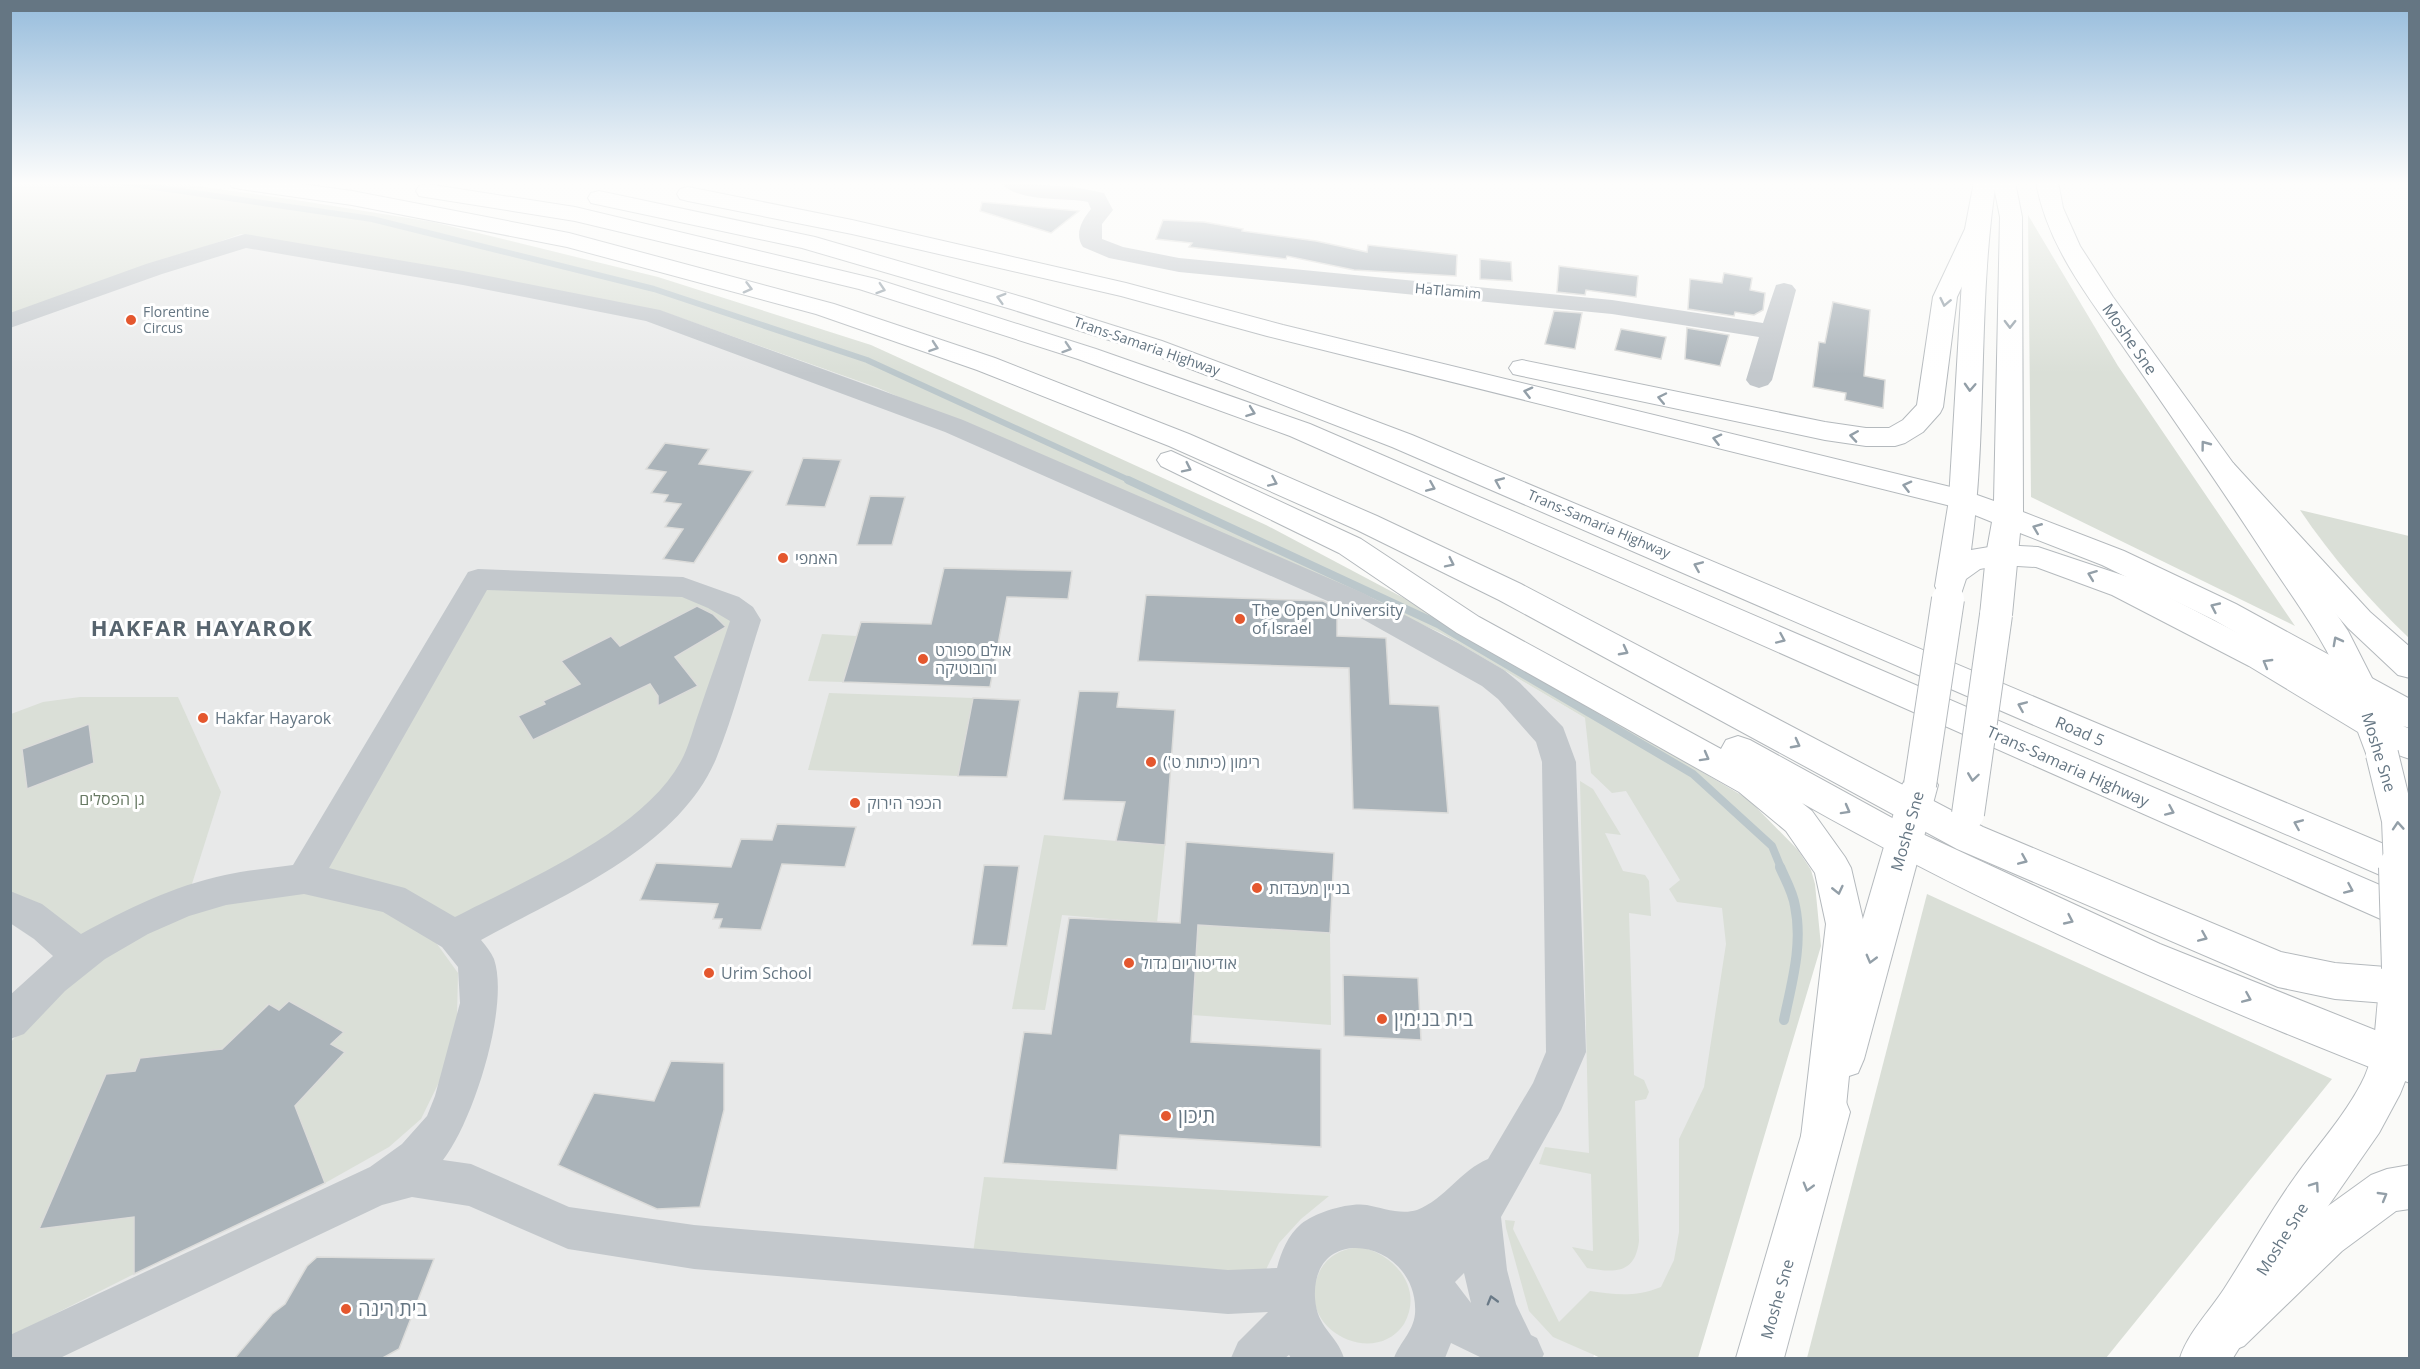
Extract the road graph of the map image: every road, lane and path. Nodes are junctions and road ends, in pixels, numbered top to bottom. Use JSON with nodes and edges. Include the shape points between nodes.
{"nodes":[{"id":1,"x":229,"y":246,"type":"edge"},
{"id":2,"x":274,"y":246,"type":"edge"},
{"id":3,"x":591,"y":246,"type":"edge"},
{"id":4,"x":708,"y":246,"type":"edge"},
{"id":5,"x":820,"y":246,"type":"edge"},
{"id":6,"x":934,"y":246,"type":"edge"},
{"id":7,"x":1100,"y":246,"type":"edge"},
{"id":8,"x":1969,"y":246,"type":"edge"},
{"id":9,"x":1976,"y":246,"type":"edge"},
{"id":10,"x":2011,"y":246,"type":"edge"},
{"id":11,"x":2068,"y":246,"type":"edge"},
{"id":12,"x":1126,"y":290,"type":"junction"},
{"id":13,"x":1784,"y":290,"type":"dead end"},
{"id":14,"x":10,"y":321,"type":"edge"},
{"id":15,"x":1771,"y":332,"type":"junction"},
{"id":16,"x":986,"y":364,"type":"junction"},
{"id":17,"x":1759,"y":380,"type":"dead end"},
{"id":18,"x":2223,"y":470,"type":"junction"},
{"id":19,"x":1963,"y":500,"type":"junction"},
{"id":20,"x":2008,"y":516,"type":"junction"},
{"id":21,"x":1350,"y":546,"type":"junction"},
{"id":22,"x":2001,"y":555,"type":"junction"},
{"id":23,"x":1950,"y":586,"type":"junction"},
{"id":24,"x":2409,"y":666,"type":"edge"},
{"id":25,"x":2359,"y":686,"type":"junction"},
{"id":26,"x":2409,"y":715,"type":"edge"},
{"id":27,"x":2388,"y":741,"type":"edge"},
{"id":28,"x":1912,"y":812,"type":"junction"},
{"id":29,"x":1969,"y":826,"type":"junction"},
{"id":30,"x":2409,"y":873,"type":"edge"},
{"id":31,"x":304,"y":879,"type":"junction"},
{"id":32,"x":2016,"y":895,"type":"junction"},
{"id":33,"x":10,"y":906,"type":"edge"},
{"id":34,"x":2409,"y":916,"type":"edge"},
{"id":35,"x":455,"y":936,"type":"junction"},
{"id":36,"x":79,"y":957,"type":"junction"},
{"id":37,"x":2401,"y":977,"type":"junction"},
{"id":38,"x":10,"y":1022,"type":"edge"},
{"id":39,"x":2401,"y":1061,"type":"edge"},
{"id":40,"x":1822,"y":1137,"type":"junction"},
{"id":41,"x":1506,"y":1167,"type":"junction"},
{"id":42,"x":378,"y":1185,"type":"junction"},
{"id":43,"x":2409,"y":1187,"type":"edge"},
{"id":44,"x":1480,"y":1216,"type":"junction"},
{"id":45,"x":1388,"y":1231,"type":"junction"},
{"id":46,"x":1434,"y":1284,"type":"junction"},
{"id":47,"x":1294,"y":1300,"type":"junction"},
{"id":48,"x":2215,"y":1344,"type":"edge"},
{"id":49,"x":1760,"y":1354,"type":"edge"},
{"id":50,"x":1523,"y":1356,"type":"edge"},
{"id":51,"x":11,"y":1359,"type":"edge"},
{"id":52,"x":1254,"y":1359,"type":"edge"},
{"id":53,"x":1321,"y":1359,"type":"edge"},
{"id":54,"x":1416,"y":1359,"type":"edge"}],
"edges":[{"from":1,"to":14,"type":"street"},
{"from":2,"to":41,"type":"street","via":[[652,315],[954,426],[1352,600],[1493,678],[1551,736],[1559,762],[1566,1052],[1555,1083]]},
{"from":3,"to":16,"type":"main road","one_way":true,"via":[[825,309]]},
{"from":4,"to":34,"type":"main road","one_way":true,"via":[[867,284],[1087,354],[1300,430]]},
{"from":30,"to":5,"type":"main road","name":"Road 5","one_way":true,"via":[[1413,445],[1153,346]]},
{"from":6,"to":12,"type":"main road"},
{"from":7,"to":15,"type":"street","name":"HaTlamim","via":[[1179,265],[1612,307]]},
{"from":8,"to":12,"type":"main road","one_way":true,"via":[[1945,297],[1930,407],[1913,426],[1895,437],[1866,437],[1767,420],[1273,316]]},
{"from":9,"to":19,"type":"main road","name":"Moshe Sne","one_way":true},
{"from":10,"to":20,"type":"main road","one_way":true},
{"from":18,"to":11,"type":"main road","name":"Moshe Sne","one_way":true},
{"from":19,"to":12,"type":"main road","one_way":true,"via":[[1276,331]]},
{"from":13,"to":15,"type":"street"},
{"from":15,"to":17,"type":"street"},
{"from":16,"to":21,"type":"main road","one_way":true,"via":[[1155,452]]},
{"from":16,"to":28,"type":"main road","one_way":true,"via":[[1179,440],[1378,528],[1618,647]]},
{"from":18,"to":24,"type":"main road","via":[[2359,620]]},
{"from":25,"to":18,"type":"main road","name":"Moshe Sne","one_way":true,"via":[[2337,639]]},
{"from":19,"to":20,"type":"main road"},
{"from":19,"to":23,"type":"main road","name":"Moshe Sne"},
{"from":20,"to":22,"type":"main road"},
{"from":25,"to":20,"type":"main road","one_way":true,"via":[[2225,612],[2113,558]]},
{"from":21,"to":28,"type":"main road","one_way":true},
{"from":21,"to":40,"type":"main road","one_way":true,"via":[[1468,625],[1751,782],[1799,821],[1832,867],[1845,924]]},
{"from":22,"to":23,"type":"main road","via":[[1971,560]]},
{"from":27,"to":22,"type":"main road","one_way":true,"via":[[2260,658],[2123,587],[2038,557]]},
{"from":22,"to":29,"type":"main road","one_way":true,"bridge":true},
{"from":23,"to":28,"type":"main road","name":"Moshe Sne","bridge":true},
{"from":25,"to":26,"type":"main road"},
{"from":25,"to":27,"type":"main road","name":"Moshe Sne"},
{"from":37,"to":27,"type":"main road","name":"Moshe Sne","one_way":true,"bridge":true,"via":[[2398,820]]},
{"from":28,"to":29,"type":"main road"},
{"from":28,"to":32,"type":"main road"},
{"from":28,"to":40,"type":"main road","name":"Moshe Sne","one_way":true},
{"from":29,"to":32,"type":"main road","via":[[1979,859],[1991,875]]},
{"from":29,"to":37,"type":"main road","one_way":true,"via":[[2278,969],[2335,981]]},
{"from":31,"to":35,"type":"street","via":[[392,899]]},
{"from":31,"to":35,"type":"street","via":[[478,579],[683,587],[711,595],[744,614],[746,620],[699,759],[674,798],[629,837]]},
{"from":31,"to":36,"type":"street","via":[[226,890],[182,902],[135,922]]},
{"from":32,"to":39,"type":"main road","one_way":true,"via":[[2146,956]]},
{"from":33,"to":36,"type":"street","via":[[62,939]]},
{"from":35,"to":42,"type":"street","via":[[476,961],[479,1003],[455,1097],[441,1130],[417,1159]]},
{"from":36,"to":38,"type":"street"},
{"from":37,"to":39,"type":"main road","name":"Moshe Sne"},
{"from":48,"to":39,"type":"main road","name":"Moshe Sne","one_way":true,"via":[[2300,1208]]},
{"from":40,"to":49,"type":"main road","name":"Moshe Sne","one_way":true},
{"from":41,"to":44,"type":"street"},
{"from":41,"to":45,"type":"street","via":[[1454,1210],[1427,1226],[1414,1232]]},
{"from":42,"to":47,"type":"street","via":[[412,1176],[471,1185],[568,1228],[694,1247]]},
{"from":42,"to":51,"type":"street"},
{"from":48,"to":43,"type":"main road","one_way":true,"via":[[2326,1235],[2387,1191]]},
{"from":44,"to":46,"type":"street"},
{"from":50,"to":44,"type":"street","one_way":true,"via":[[1494,1308],[1486,1278]]},
{"from":45,"to":46,"type":"street","via":[[1406,1241],[1420,1257]]},
{"from":45,"to":47,"type":"street","via":[[1365,1225],[1341,1227],[1320,1238],[1304,1255],[1294,1278]]},
{"from":46,"to":50,"type":"street","via":[[1452,1316]]},
{"from":46,"to":54,"type":"street","via":[[1438,1314],[1433,1335]]},
{"from":47,"to":52,"type":"street","via":[[1285,1327]]},
{"from":47,"to":53,"type":"street","via":[[1304,1338]]}]}
